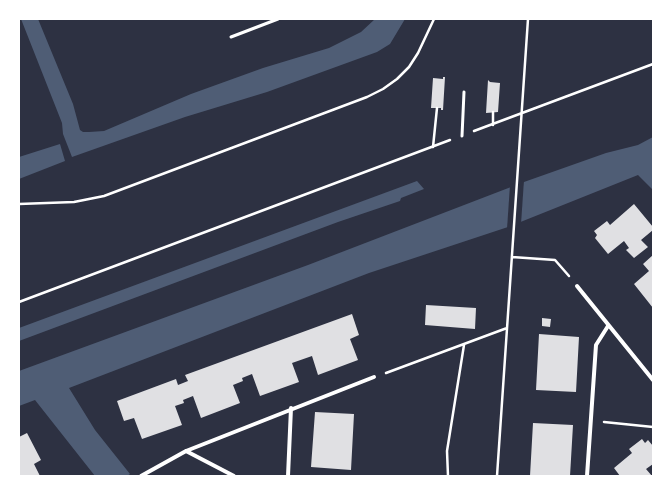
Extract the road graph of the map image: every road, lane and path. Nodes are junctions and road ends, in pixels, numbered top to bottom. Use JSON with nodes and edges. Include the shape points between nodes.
{"nodes":[{"id":1,"x":278,"y":19,"type":"edge"},
{"id":2,"x":434,"y":19,"type":"edge"},
{"id":3,"x":528,"y":19,"type":"edge"},
{"id":4,"x":231,"y":37,"type":"dead end"},
{"id":5,"x":653,"y":64,"type":"edge"},
{"id":6,"x":464,"y":92,"type":"dead end"},
{"id":7,"x":437,"y":108,"type":"dead end"},
{"id":8,"x":493,"y":112,"type":"dead end"},
{"id":9,"x":523,"y":114,"type":"junction"},
{"id":10,"x":492,"y":124,"type":"junction"},
{"id":11,"x":462,"y":136,"type":"junction"},
{"id":12,"x":433,"y":147,"type":"junction"},
{"id":13,"x":19,"y":204,"type":"edge"},
{"id":14,"x":512,"y":257,"type":"junction"},
{"id":15,"x":577,"y":286,"type":"joint"},
{"id":16,"x":19,"y":302,"type":"edge"},
{"id":17,"x":608,"y":326,"type":"junction"},
{"id":18,"x":507,"y":328,"type":"junction"},
{"id":19,"x":464,"y":345,"type":"junction"},
{"id":20,"x":374,"y":377,"type":"joint"},
{"id":21,"x":653,"y":380,"type":"edge"},
{"id":22,"x":292,"y":408,"type":"junction"},
{"id":23,"x":590,"y":421,"type":"junction"},
{"id":24,"x":653,"y":427,"type":"edge"},
{"id":25,"x":186,"y":451,"type":"junction"},
{"id":26,"x":142,"y":476,"type":"edge"},
{"id":27,"x":234,"y":476,"type":"edge"},
{"id":28,"x":288,"y":476,"type":"edge"},
{"id":29,"x":448,"y":476,"type":"edge"},
{"id":30,"x":497,"y":476,"type":"edge"},
{"id":31,"x":587,"y":476,"type":"edge"}],
"edges":[{"from":1,"to":4,"type":"lane"},
{"from":2,"to":13,"type":"path","via":[[409,67],[397,79],[367,97],[104,196],[74,202]]},
{"from":3,"to":9,"type":"path"},
{"from":5,"to":9,"type":"path"},
{"from":6,"to":11,"type":"lane"},
{"from":7,"to":12,"type":"path"},
{"from":8,"to":10,"type":"path"},
{"from":9,"to":10,"type":"path"},
{"from":9,"to":14,"type":"path"},
{"from":10,"to":11,"type":"path"},
{"from":11,"to":12,"type":"path"},
{"from":12,"to":16,"type":"path"},
{"from":14,"to":15,"type":"path","via":[[555,260]]},
{"from":14,"to":18,"type":"path"},
{"from":15,"to":17,"type":"street"},
{"from":17,"to":21,"type":"street"},
{"from":17,"to":23,"type":"street","via":[[596,345]]},
{"from":18,"to":19,"type":"path"},
{"from":18,"to":30,"type":"path"},
{"from":19,"to":20,"type":"path"},
{"from":19,"to":29,"type":"path","via":[[447,451]]},
{"from":20,"to":22,"type":"street"},
{"from":22,"to":25,"type":"street"},
{"from":22,"to":28,"type":"street"},
{"from":23,"to":24,"type":"path"},
{"from":23,"to":31,"type":"street"},
{"from":25,"to":26,"type":"street"},
{"from":25,"to":27,"type":"street"}]}
